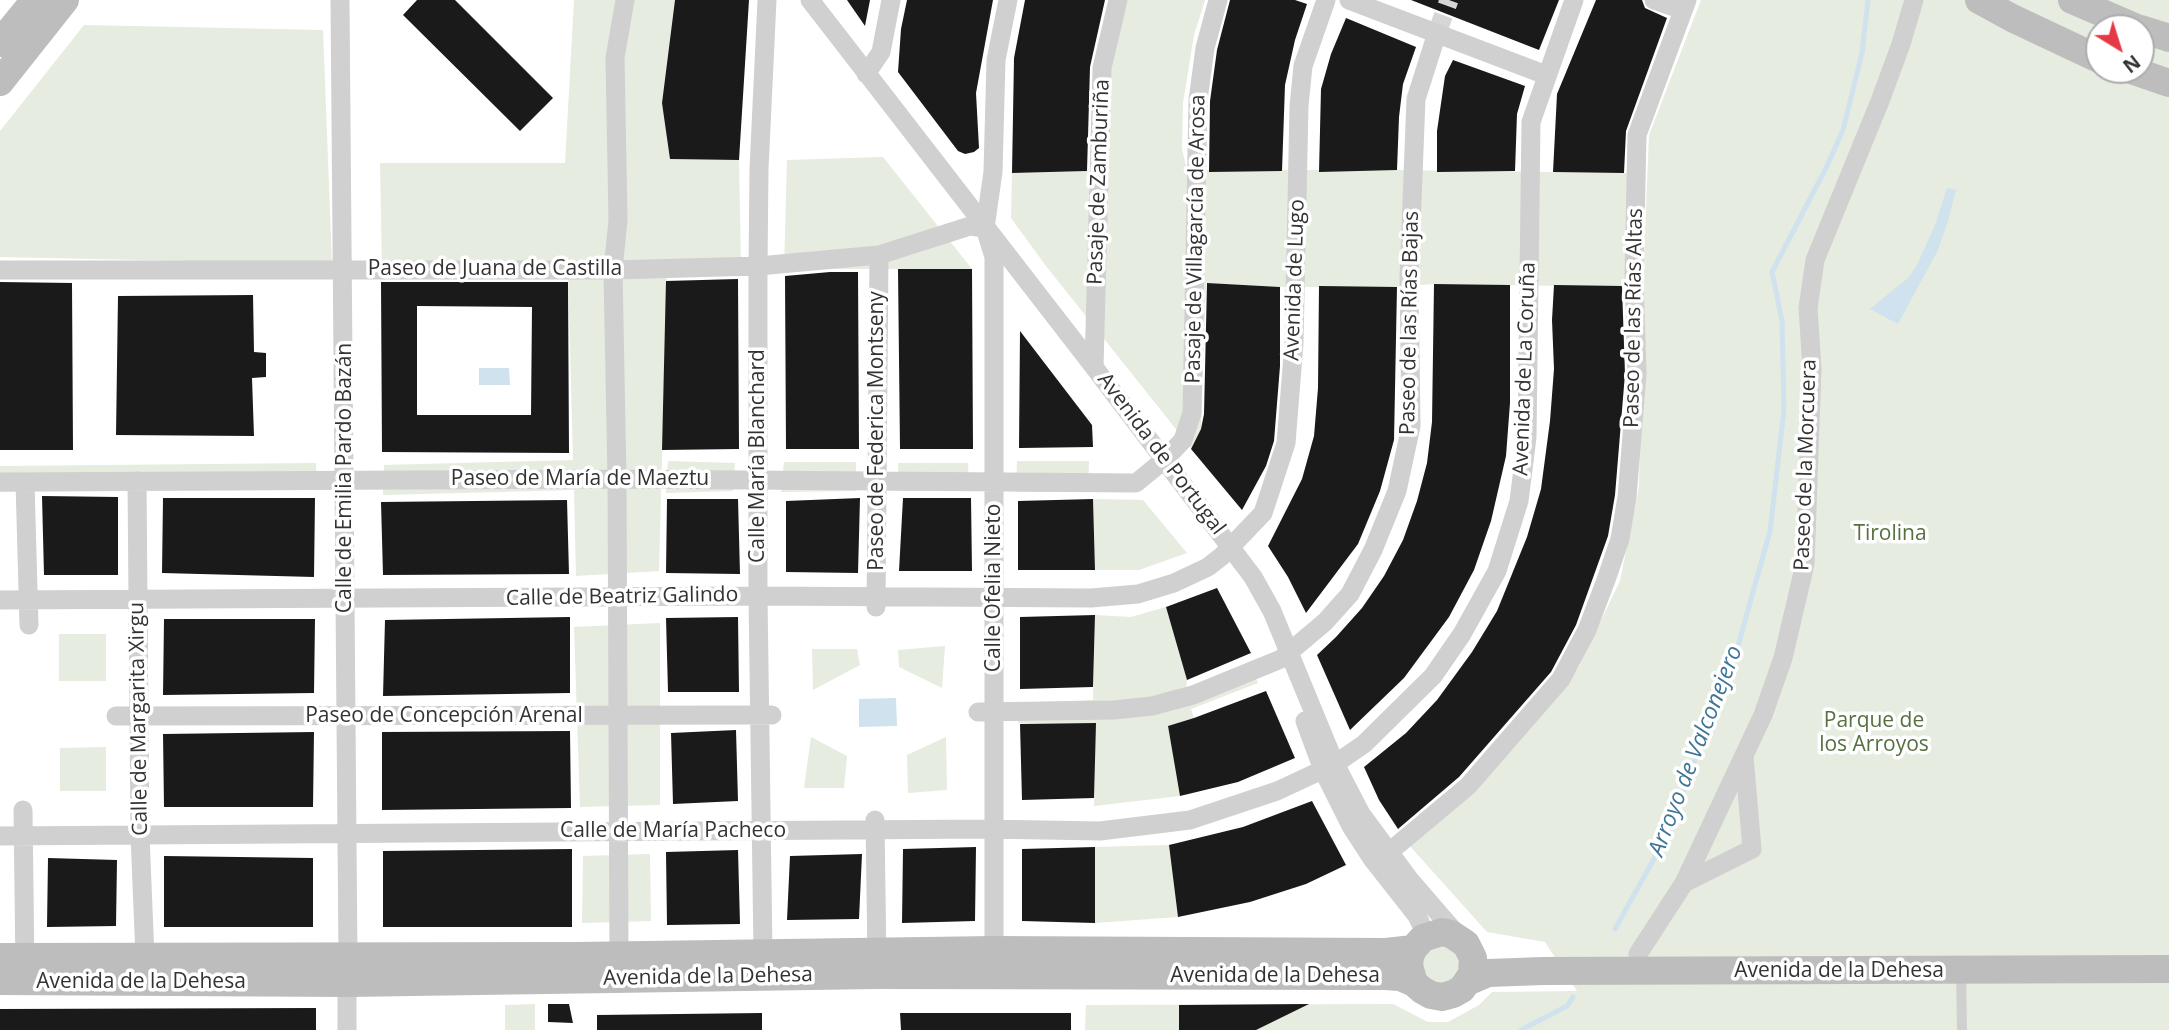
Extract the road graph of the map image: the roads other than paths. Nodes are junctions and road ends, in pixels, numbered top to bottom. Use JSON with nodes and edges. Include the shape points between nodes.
{"nodes":[{"id":1,"x":35,"y":0,"type":"edge"},
{"id":2,"x":65,"y":0,"type":"edge"},
{"id":3,"x":340,"y":0,"type":"edge"},
{"id":4,"x":625,"y":0,"type":"edge"},
{"id":5,"x":767,"y":0,"type":"edge"},
{"id":6,"x":796,"y":0,"type":"edge"},
{"id":7,"x":810,"y":0,"type":"edge"},
{"id":8,"x":891,"y":0,"type":"edge"},
{"id":9,"x":1008,"y":0,"type":"edge"},
{"id":10,"x":1118,"y":0,"type":"edge"},
{"id":11,"x":1218,"y":0,"type":"edge"},
{"id":12,"x":1326,"y":0,"type":"edge"},
{"id":13,"x":1349,"y":0,"type":"edge"},
{"id":14,"x":1574,"y":0,"type":"edge"},
{"id":15,"x":1654,"y":0,"type":"edge"},
{"id":16,"x":1914,"y":0,"type":"edge"},
{"id":17,"x":1979,"y":0,"type":"edge"},
{"id":18,"x":2072,"y":0,"type":"edge"},
{"id":19,"x":1685,"y":5,"type":"edge"},
{"id":20,"x":2104,"y":14,"type":"edge"},
{"id":21,"x":1437,"y":33,"type":"junction"},
{"id":22,"x":0,"y":43,"type":"edge"},
{"id":23,"x":2085,"y":53,"type":"edge"},
{"id":24,"x":866,"y":74,"type":"junction"},
{"id":25,"x":1546,"y":75,"type":"junction"},
{"id":26,"x":0,"y":82,"type":"edge"},
{"id":27,"x":978,"y":227,"type":"junction"},
{"id":28,"x":878,"y":255,"type":"junction"},
{"id":29,"x":994,"y":257,"type":"junction"},
{"id":30,"x":758,"y":267,"type":"junction"},
{"id":31,"x":344,"y":268,"type":"junction"},
{"id":32,"x":0,"y":270,"type":"edge"},
{"id":33,"x":612,"y":270,"type":"junction"},
{"id":34,"x":1094,"y":367,"type":"junction"},
{"id":35,"x":1159,"y":464,"type":"junction"},
{"id":36,"x":617,"y":479,"type":"junction"},
{"id":37,"x":345,"y":480,"type":"junction"},
{"id":38,"x":758,"y":480,"type":"junction"},
{"id":39,"x":137,"y":481,"type":"junction"},
{"id":40,"x":877,"y":481,"type":"junction"},
{"id":41,"x":994,"y":481,"type":"junction"},
{"id":42,"x":0,"y":482,"type":"edge"},
{"id":43,"x":26,"y":482,"type":"junction"},
{"id":44,"x":1227,"y":552,"type":"junction"},
{"id":45,"x":758,"y":596,"type":"junction"},
{"id":46,"x":995,"y":596,"type":"junction"},
{"id":47,"x":617,"y":598,"type":"junction"},
{"id":48,"x":138,"y":599,"type":"junction"},
{"id":49,"x":0,"y":600,"type":"edge"},
{"id":50,"x":28,"y":600,"type":"junction"},
{"id":51,"x":345,"y":600,"type":"junction"},
{"id":52,"x":876,"y":602,"type":"junction"},
{"id":53,"x":29,"y":625,"type":"dead end"},
{"id":54,"x":1286,"y":656,"type":"junction"},
{"id":55,"x":986,"y":712,"type":"junction"},
{"id":56,"x":766,"y":715,"type":"junction"},
{"id":57,"x":116,"y":716,"type":"dead end"},
{"id":58,"x":140,"y":716,"type":"junction"},
{"id":59,"x":346,"y":716,"type":"junction"},
{"id":60,"x":620,"y":716,"type":"junction"},
{"id":61,"x":1744,"y":756,"type":"junction"},
{"id":62,"x":1329,"y":767,"type":"junction"},
{"id":63,"x":23,"y":810,"type":"dead end"},
{"id":64,"x":876,"y":825,"type":"junction"},
{"id":65,"x":995,"y":829,"type":"junction"},
{"id":66,"x":762,"y":831,"type":"junction"},
{"id":67,"x":346,"y":832,"type":"junction"},
{"id":68,"x":619,"y":832,"type":"junction"},
{"id":69,"x":140,"y":835,"type":"junction"},
{"id":70,"x":0,"y":836,"type":"edge"},
{"id":71,"x":23,"y":836,"type":"junction"},
{"id":72,"x":1388,"y":853,"type":"junction"},
{"id":73,"x":1684,"y":883,"type":"junction"},
{"id":74,"x":1418,"y":943,"type":"junction"},
{"id":75,"x":1465,"y":945,"type":"junction"},
{"id":76,"x":994,"y":950,"type":"junction"},
{"id":77,"x":619,"y":954,"type":"junction"},
{"id":78,"x":763,"y":954,"type":"junction"},
{"id":79,"x":1637,"y":954,"type":"junction"},
{"id":80,"x":2169,"y":954,"type":"edge"},
{"id":81,"x":145,"y":957,"type":"junction"},
{"id":82,"x":877,"y":963,"type":"junction"},
{"id":83,"x":2169,"y":969,"type":"edge"},
{"id":84,"x":12,"y":970,"type":"edge"},
{"id":85,"x":347,"y":970,"type":"junction"},
{"id":86,"x":1961,"y":970,"type":"junction"},
{"id":87,"x":1469,"y":981,"type":"junction"},
{"id":88,"x":1414,"y":983,"type":"junction"},
{"id":89,"x":347,"y":1030,"type":"edge"},
{"id":90,"x":1962,"y":1030,"type":"edge"}],
"edges":[{"from":1,"to":22,"type":"main road"},
{"from":2,"to":26,"type":"main road"},
{"from":3,"to":31,"type":"street","name":"Calle de Emilia Pardo Bazán"},
{"from":4,"to":33,"type":"street","via":[[615,58],[618,220]]},
{"from":5,"to":30,"type":"street","name":"Calle María Blanchard"},
{"from":6,"to":27,"type":"street","name":"Avenida de Portugal"},
{"from":7,"to":24,"type":"street","name":"Avenida de Portugal"},
{"from":8,"to":24,"type":"street","via":[[881,52]]},
{"from":9,"to":27,"type":"street","via":[[996,60],[993,172]]},
{"from":10,"to":34,"type":"street","name":"Pasaje de Zamburiña","via":[[1102,68]]},
{"from":11,"to":35,"type":"street","name":"Pasaje de Villagarcía de Arosa","via":[[1198,100],[1192,413],[1183,440]]},
{"from":12,"to":44,"type":"street","name":"Avenida de Lugo","via":[[1303,66],[1299,106],[1294,343],[1286,443],[1263,513]]},
{"from":13,"to":21,"type":"street"},
{"from":14,"to":25,"type":"street","name":"Avenida de La Coruña"},
{"from":15,"to":19,"type":"street"},
{"from":16,"to":61,"type":"street","name":"Paseo de la Morcuera","via":[[1880,101],[1815,260],[1808,308],[1812,369],[1805,564],[1783,658]]},
{"from":17,"to":23,"type":"main road"},
{"from":18,"to":20,"type":"main road"},
{"from":19,"to":72,"type":"street","name":"Paseo de las Rías Altas","via":[[1637,135],[1637,374],[1627,497],[1620,539],[1606,580],[1561,679],[1468,786]]},
{"from":21,"to":25,"type":"street"},
{"from":21,"to":54,"type":"street","name":"Paseo de las Rías Bajas","via":[[1416,99],[1409,278],[1411,426],[1397,491],[1350,594]]},
{"from":24,"to":27,"type":"street","name":"Avenida de Portugal"},
{"from":25,"to":62,"type":"street","name":"Avenida de La Coruña","via":[[1531,122],[1527,438],[1519,501],[1497,571],[1433,676],[1364,744]]},
{"from":27,"to":28,"type":"street","name":"Paseo de Juana de Castilla"},
{"from":27,"to":29,"type":"street","name":"Calle Ofelia Nieto"},
{"from":27,"to":34,"type":"street","name":"Avenida de Portugal"},
{"from":28,"to":30,"type":"street","name":"Paseo de Juana de Castilla"},
{"from":28,"to":40,"type":"street","name":"Paseo de Federica Montseny"},
{"from":29,"to":35,"type":"street","name":"Avenida de Portugal"},
{"from":29,"to":41,"type":"street","name":"Calle Ofelia Nieto"},
{"from":30,"to":33,"type":"street","name":"Paseo de Juana de Castilla"},
{"from":30,"to":38,"type":"street","name":"Calle María Blanchard"},
{"from":31,"to":32,"type":"street","name":"Paseo de Juana de Castilla"},
{"from":31,"to":33,"type":"street","name":"Paseo de Juana de Castilla"},
{"from":31,"to":37,"type":"street","name":"Calle de Emilia Pardo Bazán"},
{"from":33,"to":36,"type":"street"},
{"from":34,"to":35,"type":"street","name":"Avenida de Portugal"},
{"from":35,"to":41,"type":"street","name":"Paseo de María de Maeztu","via":[[1136,483]]},
{"from":35,"to":44,"type":"street","name":"Avenida de Portugal"},
{"from":36,"to":37,"type":"street","name":"Paseo de María de Maeztu"},
{"from":36,"to":38,"type":"street","name":"Paseo de María de Maeztu"},
{"from":36,"to":47,"type":"street"},
{"from":37,"to":39,"type":"street","name":"Paseo de María de Maeztu"},
{"from":37,"to":51,"type":"street","name":"Calle de Emilia Pardo Bazán"},
{"from":38,"to":40,"type":"street","name":"Paseo de María de Maeztu"},
{"from":38,"to":45,"type":"street","name":"Calle María Blanchard"},
{"from":39,"to":43,"type":"street","name":"Paseo de María de Maeztu"},
{"from":39,"to":48,"type":"street","name":"Calle de Margarita Xirgu"},
{"from":40,"to":41,"type":"street","name":"Paseo de María de Maeztu"},
{"from":40,"to":52,"type":"street","name":"Paseo de Federica Montseny"},
{"from":41,"to":46,"type":"street","name":"Calle Ofelia Nieto"},
{"from":42,"to":43,"type":"street","name":"Paseo de María de Maeztu"},
{"from":43,"to":50,"type":"street"},
{"from":44,"to":46,"type":"street","name":"Calle de Beatriz Galindo","via":[[1208,567],[1138,594]]},
{"from":44,"to":54,"type":"street","name":"Avenida de Portugal","via":[[1253,577],[1272,611]]},
{"from":45,"to":47,"type":"street","name":"Calle de Beatriz Galindo"},
{"from":45,"to":52,"type":"street","name":"Calle de Beatriz Galindo"},
{"from":45,"to":56,"type":"street","name":"Calle María Blanchard"},
{"from":46,"to":52,"type":"street","name":"Calle de Beatriz Galindo"},
{"from":46,"to":55,"type":"street","name":"Calle Ofelia Nieto"},
{"from":47,"to":51,"type":"street","name":"Calle de Beatriz Galindo"},
{"from":47,"to":60,"type":"street"},
{"from":48,"to":50,"type":"street","name":"Calle de Beatriz Galindo"},
{"from":48,"to":51,"type":"street","name":"Calle de Beatriz Galindo"},
{"from":48,"to":58,"type":"street","name":"Calle de Margarita Xirgu"},
{"from":49,"to":50,"type":"street","name":"Calle de Beatriz Galindo"},
{"from":50,"to":53,"type":"street"},
{"from":51,"to":59,"type":"street","name":"Calle de Emilia Pardo Bazán"},
{"from":54,"to":55,"type":"street","via":[[1193,695],[1152,706]]},
{"from":54,"to":62,"type":"street","name":"Avenida de Portugal"},
{"from":55,"to":65,"type":"street","name":"Calle Ofelia Nieto"},
{"from":56,"to":60,"type":"street","name":"Paseo de Concepción Arenal"},
{"from":56,"to":66,"type":"street","name":"Calle María Blanchard"},
{"from":57,"to":58,"type":"street","name":"Paseo de Concepción Arenal"},
{"from":58,"to":59,"type":"street","name":"Paseo de Concepción Arenal"},
{"from":58,"to":69,"type":"street","name":"Calle de Margarita Xirgu"},
{"from":59,"to":60,"type":"street","name":"Paseo de Concepción Arenal"},
{"from":59,"to":67,"type":"street","name":"Calle de Emilia Pardo Bazán"},
{"from":60,"to":68,"type":"street"},
{"from":61,"to":73,"type":"street","name":"Paseo de la Morcuera"},
{"from":61,"to":73,"type":"street","via":[[1752,849]]},
{"from":62,"to":65,"type":"street","name":"Calle de María Pacheco","via":[[1277,791],[1190,820],[1100,831]]},
{"from":62,"to":72,"type":"street","name":"Avenida de Portugal"},
{"from":62,"to":74,"type":"street","name":"Avenida de Portugal","via":[[1351,826],[1417,916],[1422,926]]},
{"from":63,"to":71,"type":"street"},
{"from":64,"to":65,"type":"street","name":"Calle de María Pacheco"},
{"from":64,"to":66,"type":"street","name":"Calle de María Pacheco"},
{"from":64,"to":82,"type":"street"},
{"from":65,"to":76,"type":"street","name":"Calle Ofelia Nieto"},
{"from":66,"to":68,"type":"street","name":"Calle de María Pacheco"},
{"from":66,"to":78,"type":"street","name":"Calle María Blanchard"},
{"from":67,"to":68,"type":"street","name":"Calle de María Pacheco"},
{"from":67,"to":69,"type":"street","name":"Calle de María Pacheco"},
{"from":67,"to":85,"type":"street","name":"Calle de Emilia Pardo Bazán"},
{"from":68,"to":77,"type":"street"},
{"from":69,"to":71,"type":"street","name":"Calle de María Pacheco"},
{"from":69,"to":81,"type":"street","name":"Calle de Margarita Xirgu"},
{"from":70,"to":71,"type":"street","name":"Calle de María Pacheco"},
{"from":71,"to":84,"type":"street"},
{"from":72,"to":75,"type":"street","name":"Avenida de Portugal"},
{"from":73,"to":79,"type":"street","name":"Paseo de la Morcuera"},
{"from":74,"to":75,"type":"main road","name":"Avenida de la Dehesa","via":[[1442,932]]},
{"from":74,"to":76,"type":"main road","name":"Avenida de la Dehesa","via":[[1386,952]]},
{"from":74,"to":88,"type":"main road","name":"Avenida de la Dehesa","via":[[1409,966]]},
{"from":75,"to":79,"type":"main road","name":"Avenida de la Dehesa","via":[[1484,955]]},
{"from":75,"to":87,"type":"main road","via":[[1473,966]]},
{"from":76,"to":82,"type":"main road","name":"Avenida de la Dehesa"},
{"from":77,"to":78,"type":"main road","name":"Avenida de la Dehesa"},
{"from":77,"to":85,"type":"main road","name":"Avenida de la Dehesa"},
{"from":78,"to":82,"type":"main road","name":"Avenida de la Dehesa"},
{"from":79,"to":80,"type":"main road","name":"Avenida de la Dehesa"},
{"from":81,"to":84,"type":"main road","name":"Avenida de la Dehesa"},
{"from":81,"to":85,"type":"main road","name":"Avenida de la Dehesa"},
{"from":82,"to":85,"type":"main road","name":"Avenida de la Dehesa"},
{"from":82,"to":88,"type":"main road","name":"Avenida de la Dehesa","via":[[1385,976]]},
{"from":83,"to":86,"type":"main road","name":"Avenida de la Dehesa"},
{"from":84,"to":85,"type":"main road","name":"Avenida de la Dehesa"},
{"from":85,"to":89,"type":"street","name":"Calle de Emilia Pardo Bazán"},
{"from":86,"to":87,"type":"main road","name":"Avenida de la Dehesa","via":[[1543,971],[1488,974]]},
{"from":86,"to":90,"type":"lane"},
{"from":87,"to":88,"type":"main road","name":"Avenida de la Dehesa","via":[[1442,997]]}]}
